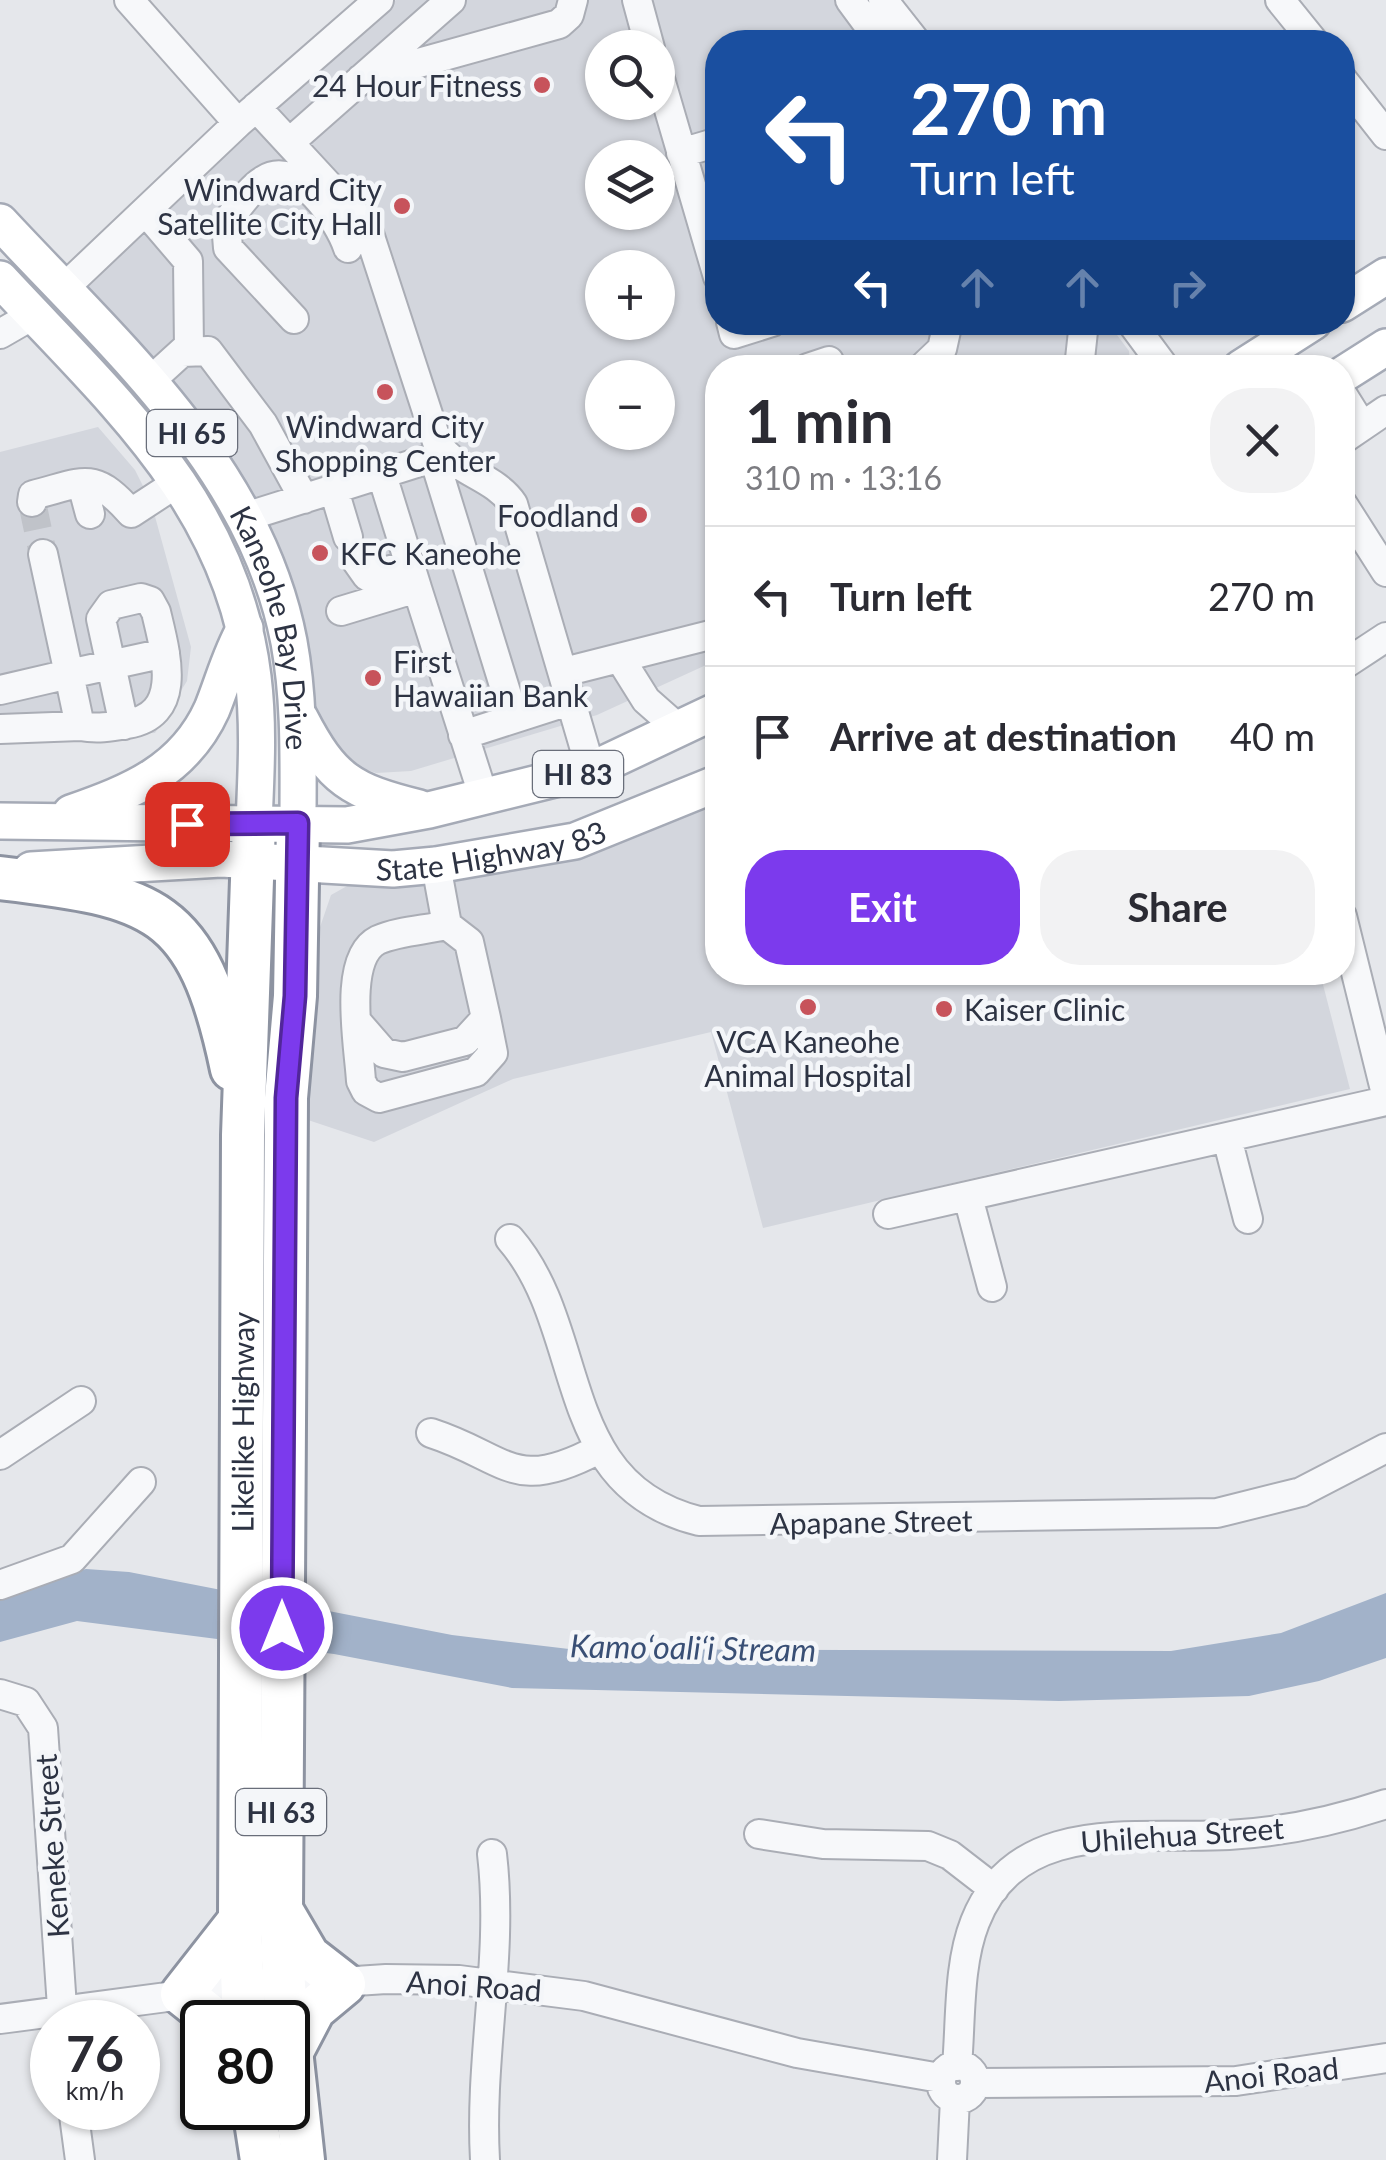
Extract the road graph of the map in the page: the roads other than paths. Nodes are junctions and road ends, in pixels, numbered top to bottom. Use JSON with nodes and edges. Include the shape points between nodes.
{"nodes":[{"id":1,"x":129,"y":0,"type":"edge"},
{"id":2,"x":379,"y":0,"type":"edge"},
{"id":3,"x":573,"y":0,"type":"edge"},
{"id":4,"x":636,"y":0,"type":"edge"},
{"id":5,"x":850,"y":0,"type":"edge"},
{"id":6,"x":883,"y":0,"type":"edge"},
{"id":7,"x":1280,"y":0,"type":"edge"},
{"id":8,"x":445,"y":2,"type":"edge"},
{"id":9,"x":645,"y":30,"type":"edge"},
{"id":10,"x":872,"y":30,"type":"edge"},
{"id":11,"x":907,"y":30,"type":"edge"},
{"id":12,"x":1304,"y":30,"type":"edge"},
{"id":13,"x":361,"y":80,"type":"junction"},
{"id":14,"x":1355,"y":96,"type":"edge"},
{"id":15,"x":247,"y":115,"type":"junction"},
{"id":16,"x":672,"y":120,"type":"edge"},
{"id":17,"x":1386,"y":135,"type":"edge"},
{"id":18,"x":290,"y":142,"type":"junction"},
{"id":19,"x":705,"y":146,"type":"edge"},
{"id":20,"x":682,"y":153,"type":"junction"},
{"id":21,"x":705,"y":199,"type":"edge"},
{"id":22,"x":147,"y":213,"type":"junction"},
{"id":23,"x":0,"y":222,"type":"edge"},
{"id":24,"x":377,"y":253,"type":"junction"},
{"id":25,"x":0,"y":279,"type":"edge"},
{"id":26,"x":62,"y":290,"type":"junction"},
{"id":27,"x":34,"y":315,"type":"junction"},
{"id":28,"x":294,"y":319,"type":"dead end"},
{"id":29,"x":0,"y":334,"type":"edge"},
{"id":30,"x":1292,"y":335,"type":"edge"},
{"id":31,"x":1315,"y":335,"type":"edge"},
{"id":32,"x":1386,"y":347,"type":"edge"},
{"id":33,"x":189,"y":350,"type":"junction"},
{"id":34,"x":1261,"y":355,"type":"edge"},
{"id":35,"x":1295,"y":355,"type":"edge"},
{"id":36,"x":1355,"y":367,"type":"edge"},
{"id":37,"x":148,"y":383,"type":"junction"},
{"id":38,"x":1386,"y":410,"type":"edge"},
{"id":39,"x":1355,"y":431,"type":"edge"},
{"id":40,"x":439,"y":456,"type":"junction"},
{"id":41,"x":382,"y":475,"type":"junction"},
{"id":42,"x":180,"y":481,"type":"junction"},
{"id":43,"x":82,"y":484,"type":"junction"},
{"id":44,"x":334,"y":490,"type":"junction"},
{"id":45,"x":304,"y":499,"type":"junction"},
{"id":46,"x":32,"y":502,"type":"dead end"},
{"id":47,"x":90,"y":514,"type":"dead end"},
{"id":48,"x":245,"y":517,"type":"junction"},
{"id":49,"x":1355,"y":523,"type":"edge"},
{"id":50,"x":43,"y":554,"type":"tunnel mouth"},
{"id":51,"x":354,"y":555,"type":"junction"},
{"id":52,"x":1386,"y":572,"type":"edge"},
{"id":53,"x":414,"y":577,"type":"junction"},
{"id":54,"x":244,"y":628,"type":"junction"},
{"id":55,"x":705,"y":636,"type":"edge"},
{"id":56,"x":1386,"y":637,"type":"edge"},
{"id":57,"x":165,"y":653,"type":"junction"},
{"id":58,"x":630,"y":656,"type":"junction"},
{"id":59,"x":1355,"y":657,"type":"edge"},
{"id":60,"x":111,"y":665,"type":"junction"},
{"id":61,"x":69,"y":674,"type":"junction"},
{"id":62,"x":568,"y":686,"type":"junction"},
{"id":63,"x":0,"y":690,"type":"edge"},
{"id":64,"x":298,"y":714,"type":"junction"},
{"id":65,"x":705,"y":717,"type":"edge"},
{"id":66,"x":514,"y":718,"type":"junction"},
{"id":67,"x":124,"y":725,"type":"junction"},
{"id":68,"x":80,"y":726,"type":"junction"},
{"id":69,"x":0,"y":729,"type":"edge"},
{"id":70,"x":680,"y":730,"type":"junction"},
{"id":71,"x":463,"y":734,"type":"junction"},
{"id":72,"x":591,"y":770,"type":"junction"},
{"id":73,"x":705,"y":788,"type":"edge"},
{"id":74,"x":484,"y":798,"type":"junction"},
{"id":75,"x":429,"y":810,"type":"junction"},
{"id":76,"x":0,"y":821,"type":"edge"},
{"id":77,"x":48,"y":821,"type":"junction"},
{"id":78,"x":254,"y":841,"type":"junction"},
{"id":79,"x":297,"y":844,"type":"junction"},
{"id":80,"x":436,"y":865,"type":"junction"},
{"id":81,"x":393,"y":868,"type":"junction"},
{"id":82,"x":0,"y":875,"type":"edge"},
{"id":83,"x":448,"y":925,"type":"junction"},
{"id":84,"x":1355,"y":970,"type":"edge"},
{"id":85,"x":295,"y":996,"type":"junction"},
{"id":86,"x":486,"y":1018,"type":"junction"},
{"id":87,"x":358,"y":1023,"type":"junction"},
{"id":88,"x":1386,"y":1098,"type":"edge"},
{"id":89,"x":244,"y":1124,"type":"junction"},
{"id":90,"x":1227,"y":1138,"type":"junction"},
{"id":91,"x":968,"y":1197,"type":"junction"},
{"id":92,"x":888,"y":1214,"type":"dead end"},
{"id":93,"x":1248,"y":1219,"type":"dead end"},
{"id":94,"x":510,"y":1239,"type":"dead end"},
{"id":95,"x":992,"y":1287,"type":"dead end"},
{"id":96,"x":81,"y":1401,"type":"dead end"},
{"id":97,"x":432,"y":1433,"type":"dead end"},
{"id":98,"x":1386,"y":1448,"type":"edge"},
{"id":99,"x":599,"y":1449,"type":"junction"},
{"id":100,"x":0,"y":1455,"type":"edge"},
{"id":101,"x":141,"y":1482,"type":"dead end"},
{"id":102,"x":0,"y":1585,"type":"edge"},
{"id":103,"x":262,"y":1592,"type":"junction"},
{"id":104,"x":0,"y":1694,"type":"edge"},
{"id":105,"x":1386,"y":1804,"type":"edge"},
{"id":106,"x":760,"y":1834,"type":"dead end"},
{"id":107,"x":492,"y":1854,"type":"dead end"},
{"id":108,"x":994,"y":1889,"type":"junction"},
{"id":109,"x":260,"y":1914,"type":"junction"},
{"id":110,"x":494,"y":1982,"type":"junction"},
{"id":111,"x":344,"y":1984,"type":"junction"},
{"id":112,"x":182,"y":1994,"type":"junction"},
{"id":113,"x":257,"y":1999,"type":"edge"},
{"id":114,"x":61,"y":2000,"type":"edge"},
{"id":115,"x":151,"y":2000,"type":"edge"},
{"id":116,"x":190,"y":2000,"type":"edge"},
{"id":117,"x":310,"y":2017,"type":"edge"},
{"id":118,"x":30,"y":2019,"type":"edge"},
{"id":119,"x":0,"y":2020,"type":"edge"},
{"id":120,"x":1386,"y":2058,"type":"edge"},
{"id":121,"x":957,"y":2081,"type":"junction"},
{"id":122,"x":76,"y":2130,"type":"edge"},
{"id":123,"x":257,"y":2130,"type":"edge"},
{"id":124,"x":300,"y":2130,"type":"edge"},
{"id":125,"x":80,"y":2160,"type":"edge"},
{"id":126,"x":262,"y":2160,"type":"edge"},
{"id":127,"x":303,"y":2160,"type":"edge"},
{"id":128,"x":485,"y":2160,"type":"edge"},
{"id":129,"x":952,"y":2160,"type":"edge"}],
"edges":[{"from":1,"to":15,"type":"street"},
{"from":2,"to":15,"type":"street"},
{"from":3,"to":13,"type":"street","via":[[559,24]]},
{"from":4,"to":9,"type":"street"},
{"from":5,"to":10,"type":"street"},
{"from":6,"to":11,"type":"street"},
{"from":7,"to":12,"type":"street"},
{"from":8,"to":13,"type":"street"},
{"from":13,"to":18,"type":"street"},
{"from":14,"to":17,"type":"street"},
{"from":15,"to":18,"type":"street"},
{"from":15,"to":22,"type":"street"},
{"from":16,"to":20,"type":"street"},
{"from":18,"to":24,"type":"street","via":[[355,210]]},
{"from":19,"to":20,"type":"street"},
{"from":20,"to":21,"type":"street"},
{"from":22,"to":26,"type":"street"},
{"from":22,"to":33,"type":"street","via":[[188,261]]},
{"from":23,"to":26,"type":"main road","name":"Kaneohe Bay Drive","number":"HI 65"},
{"from":24,"to":28,"type":"street","via":[[360,256],[348,248],[287,188],[272,189],[231,217],[228,248]]},
{"from":24,"to":40,"type":"street"},
{"from":25,"to":27,"type":"main road","name":"Kaneohe Bay Drive","number":"HI 65"},
{"from":26,"to":27,"type":"main road"},
{"from":26,"to":37,"type":"main road","name":"Kaneohe Bay Drive","number":"HI 65"},
{"from":27,"to":29,"type":"street"},
{"from":27,"to":42,"type":"main road","name":"Kaneohe Bay Drive","number":"HI 65"},
{"from":30,"to":34,"type":"main road"},
{"from":31,"to":35,"type":"main road"},
{"from":32,"to":36,"type":"main road"},
{"from":33,"to":37,"type":"street"},
{"from":33,"to":45,"type":"street","via":[[208,351],[240,389]]},
{"from":37,"to":48,"type":"main road","name":"Kaneohe Bay Drive","number":"HI 65","via":[[202,446]]},
{"from":38,"to":39,"type":"street"},
{"from":40,"to":41,"type":"street"},
{"from":40,"to":62,"type":"street","via":[[498,486],[513,504]]},
{"from":40,"to":66,"type":"street"},
{"from":41,"to":44,"type":"street"},
{"from":41,"to":53,"type":"street"},
{"from":42,"to":43,"type":"street","via":[[131,513],[102,483]]},
{"from":42,"to":54,"type":"main road","name":"Kaneohe Bay Drive","number":"HI 65","via":[[218,549]]},
{"from":43,"to":46,"type":"street","via":[[33,495]]},
{"from":43,"to":47,"type":"street"},
{"from":44,"to":45,"type":"street"},
{"from":44,"to":51,"type":"street"},
{"from":45,"to":48,"type":"street"},
{"from":48,"to":64,"type":"main road","name":"Kaneohe Bay Drive","number":"HI 65","via":[[280,604]]},
{"from":49,"to":52,"type":"street"},
{"from":50,"to":61,"type":"street"},
{"from":51,"to":53,"type":"street","via":[[372,577]]},
{"from":51,"to":53,"type":"street","via":[[355,607]]},
{"from":53,"to":71,"type":"street"},
{"from":54,"to":77,"type":"main road","via":[[206,721],[181,756],[128,793]]},
{"from":54,"to":78,"type":"main road","name":"Kaneohe Bay Drive","number":"HI 65","via":[[256,714]]},
{"from":55,"to":58,"type":"street"},
{"from":56,"to":59,"type":"street"},
{"from":57,"to":60,"type":"street"},
{"from":57,"to":60,"type":"street","via":[[156,612],[141,598],[104,610]]},
{"from":57,"to":67,"type":"street","via":[[168,688],[160,711]]},
{"from":58,"to":62,"type":"street"},
{"from":58,"to":70,"type":"street","via":[[621,660],[646,700]]},
{"from":60,"to":61,"type":"street"},
{"from":60,"to":67,"type":"street"},
{"from":61,"to":63,"type":"street"},
{"from":61,"to":68,"type":"street"},
{"from":62,"to":66,"type":"street"},
{"from":62,"to":72,"type":"street"},
{"from":64,"to":75,"type":"main road","via":[[342,780],[364,793]]},
{"from":64,"to":79,"type":"main road","name":"Kaneohe Bay Drive","number":"HI 65"},
{"from":65,"to":70,"type":"main road","number":"HI 83"},
{"from":66,"to":71,"type":"street"},
{"from":67,"to":68,"type":"street"},
{"from":68,"to":69,"type":"street"},
{"from":70,"to":72,"type":"main road","number":"HI 83"},
{"from":71,"to":74,"type":"street"},
{"from":72,"to":74,"type":"main road","number":"HI 83"},
{"from":73,"to":80,"type":"main road","name":"State Highway 83","number":"HI 83","via":[[575,841]]},
{"from":74,"to":75,"type":"main road","number":"HI 83"},
{"from":75,"to":79,"type":"main road","number":"HI 83","via":[[347,825]]},
{"from":76,"to":77,"type":"main road"},
{"from":77,"to":78,"type":"main road"},
{"from":78,"to":79,"type":"main road","name":"State Highway 83"},
{"from":78,"to":82,"type":"main road"},
{"from":78,"to":89,"type":"highway","name":"Likelike Highway","number":"HI 63"},
{"from":79,"to":81,"type":"main road","name":"State Highway 83"},
{"from":79,"to":85,"type":"highway","name":"Likelike Highway","number":"HI 63"},
{"from":80,"to":81,"type":"main road","name":"State Highway 83","number":"HI 83"},
{"from":80,"to":83,"type":"street"},
{"from":81,"to":85,"type":"main road","number":"HI 83","via":[[340,878],[319,897],[309,916]]},
{"from":82,"to":89,"type":"highway","via":[[114,894],[167,922],[214,995]]},
{"from":83,"to":86,"type":"street","via":[[468,942]]},
{"from":83,"to":87,"type":"street","via":[[378,940],[364,951],[355,971]]},
{"from":84,"to":88,"type":"street"},
{"from":85,"to":103,"type":"highway","name":"Likelike Highway","number":"HI 63"},
{"from":86,"to":87,"type":"street","via":[[465,1041],[403,1057],[384,1054]]},
{"from":86,"to":87,"type":"street","via":[[493,1053],[476,1072],[380,1098],[361,1081]]},
{"from":88,"to":90,"type":"street"},
{"from":89,"to":103,"type":"highway","name":"Likelike Highway","number":"HI 63"},
{"from":90,"to":91,"type":"street"},
{"from":90,"to":93,"type":"street"},
{"from":91,"to":92,"type":"street"},
{"from":91,"to":95,"type":"street"},
{"from":94,"to":99,"type":"street","name":"Apapane Street","via":[[532,1271]]},
{"from":96,"to":100,"type":"street"},
{"from":97,"to":99,"type":"street","via":[[500,1466],[529,1472],[556,1469]]},
{"from":98,"to":99,"type":"street","name":"Apapane Street","via":[[1301,1492],[1217,1513],[718,1524],[645,1499]]},
{"from":101,"to":102,"type":"street","via":[[72,1559]]},
{"from":103,"to":109,"type":"highway","name":"Likelike Highway","number":"HI 63","via":[[282,1660]]},
{"from":103,"to":109,"type":"highway","name":"Likelike Highway","number":"HI 63","via":[[242,1648]]},
{"from":104,"to":114,"type":"street","name":"Keneke Street","via":[[26,1702],[43,1728]]},
{"from":105,"to":108,"type":"street","name":"Uhilehua Street","via":[[1275,1830],[1072,1839],[1036,1852]]},
{"from":106,"to":108,"type":"street","via":[[824,1844],[928,1846]]},
{"from":107,"to":110,"type":"street"},
{"from":108,"to":121,"type":"street","name":"Uhilehua Street","via":[[970,1938]]},
{"from":109,"to":111,"type":"highway"},
{"from":109,"to":112,"type":"highway"},
{"from":109,"to":113,"type":"highway","name":"Likelike Highway","number":"HI 63"},
{"from":110,"to":111,"type":"street","name":"Anoi Road"},
{"from":110,"to":121,"type":"street","name":"Anoi Road","via":[[584,1996],[797,2053]]},
{"from":110,"to":128,"type":"street","via":[[483,2081]]},
{"from":111,"to":113,"type":"street","name":"Anoi Road"},
{"from":111,"to":117,"type":"highway"},
{"from":112,"to":113,"type":"street","name":"Anoi Road"},
{"from":112,"to":115,"type":"street","name":"Anoi Road"},
{"from":112,"to":116,"type":"highway"},
{"from":118,"to":119,"type":"street","name":"Anoi Road"},
{"from":120,"to":121,"type":"street","name":"Anoi Road","via":[[1236,2081]]},
{"from":121,"to":129,"type":"street","name":"Uhilehua Street"},
{"from":122,"to":125,"type":"street"},
{"from":123,"to":126,"type":"highway"},
{"from":124,"to":127,"type":"highway","name":"Likelike Highway","number":"HI 63"}]}
